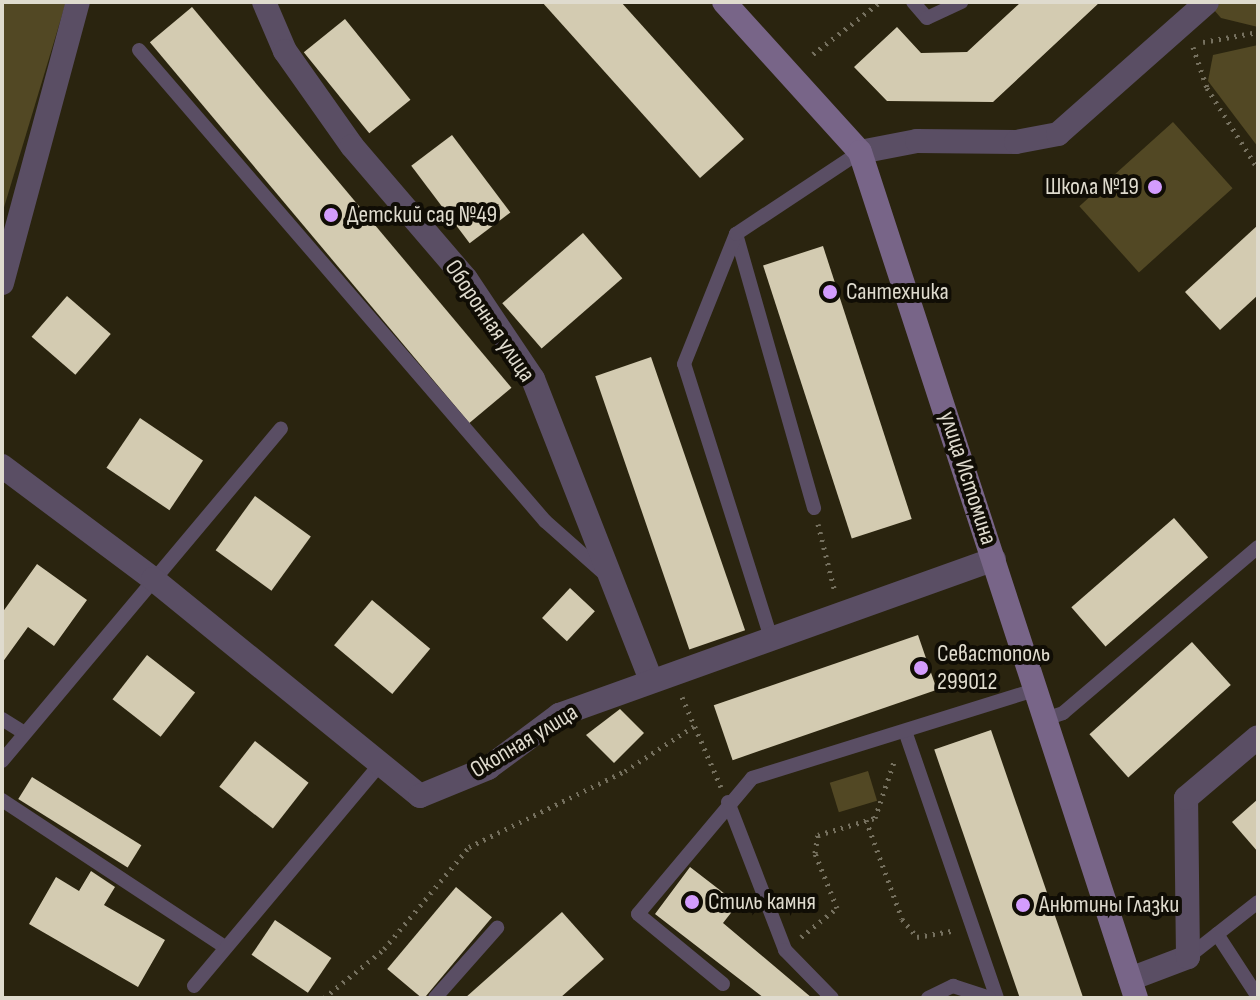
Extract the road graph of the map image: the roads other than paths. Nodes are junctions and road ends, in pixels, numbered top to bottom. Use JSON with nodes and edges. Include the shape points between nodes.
{"nodes":[{"id":1,"x":78,"y":2,"type":"edge"},
{"id":2,"x":264,"y":2,"type":"edge"},
{"id":3,"x":722,"y":2,"type":"edge"},
{"id":4,"x":913,"y":2,"type":"edge"},
{"id":5,"x":962,"y":2,"type":"edge"},
{"id":6,"x":1207,"y":2,"type":"edge"},
{"id":7,"x":139,"y":50,"type":"dead end"},
{"id":8,"x":860,"y":152,"type":"junction"},
{"id":9,"x":736,"y":234,"type":"junction"},
{"id":10,"x":2,"y":283,"type":"edge"},
{"id":11,"x":281,"y":429,"type":"dead end"},
{"id":12,"x":2,"y":466,"type":"edge"},
{"id":13,"x":814,"y":508,"type":"road end"},
{"id":14,"x":1258,"y":547,"type":"edge"},
{"id":15,"x":994,"y":559,"type":"junction"},
{"id":16,"x":153,"y":579,"type":"junction"},
{"id":17,"x":613,"y":580,"type":"junction"},
{"id":18,"x":771,"y":638,"type":"junction"},
{"id":19,"x":661,"y":675,"type":"junction"},
{"id":20,"x":1035,"y":690,"type":"junction"},
{"id":21,"x":2,"y":719,"type":"edge"},
{"id":22,"x":1045,"y":719,"type":"junction"},
{"id":23,"x":905,"y":731,"type":"junction"},
{"id":24,"x":23,"y":732,"type":"junction"},
{"id":25,"x":1258,"y":737,"type":"edge"},
{"id":26,"x":2,"y":761,"type":"edge"},
{"id":27,"x":380,"y":764,"type":"junction"},
{"id":28,"x":2,"y":800,"type":"edge"},
{"id":29,"x":728,"y":802,"type":"junction"},
{"id":30,"x":1258,"y":902,"type":"edge"},
{"id":31,"x":497,"y":928,"type":"dead end"},
{"id":32,"x":1217,"y":934,"type":"junction"},
{"id":33,"x":225,"y":947,"type":"junction"},
{"id":34,"x":1188,"y":957,"type":"junction"},
{"id":35,"x":723,"y":984,"type":"dead end"},
{"id":36,"x":194,"y":986,"type":"dead end"},
{"id":37,"x":1133,"y":988,"type":"edge"},
{"id":38,"x":1258,"y":997,"type":"edge"},
{"id":39,"x":435,"y":998,"type":"edge"},
{"id":40,"x":832,"y":998,"type":"edge"},
{"id":41,"x":928,"y":998,"type":"edge"},
{"id":42,"x":989,"y":998,"type":"edge"},
{"id":43,"x":997,"y":998,"type":"edge"}],
"edges":[{"from":1,"to":10,"type":"street"},
{"from":2,"to":17,"type":"street","name":"Оборонная улица","via":[[285,51],[352,146],[466,279],[533,379]]},
{"from":3,"to":8,"type":"main road","name":"улица Истомина"},
{"from":4,"to":5,"type":"lane","via":[[927,18]]},
{"from":6,"to":8,"type":"street","via":[[1058,134],[1016,142],[917,141]]},
{"from":7,"to":17,"type":"lane","via":[[545,521]]},
{"from":8,"to":9,"type":"lane"},
{"from":8,"to":15,"type":"main road","name":"улица Истомина"},
{"from":9,"to":13,"type":"lane"},
{"from":9,"to":18,"type":"lane","via":[[684,364]]},
{"from":11,"to":16,"type":"lane"},
{"from":12,"to":16,"type":"street","name":"Окопная улица"},
{"from":14,"to":22,"type":"lane","via":[[1063,713]]},
{"from":15,"to":18,"type":"street","name":"Окопная улица"},
{"from":15,"to":20,"type":"main road","name":"улица Истомина"},
{"from":16,"to":24,"type":"lane"},
{"from":16,"to":27,"type":"street","name":"Окопная улица"},
{"from":17,"to":19,"type":"street","name":"Оборонная улица"},
{"from":18,"to":19,"type":"street","name":"Окопная улица"},
{"from":19,"to":27,"type":"street","name":"Окопная улица","via":[[559,715],[488,768],[420,796]]},
{"from":20,"to":22,"type":"main road","name":"улица Истомина"},
{"from":20,"to":23,"type":"lane"},
{"from":21,"to":24,"type":"lane"},
{"from":22,"to":37,"type":"main road","name":"улица Истомина"},
{"from":23,"to":29,"type":"lane","via":[[752,778]]},
{"from":23,"to":43,"type":"lane"},
{"from":24,"to":26,"type":"lane"},
{"from":25,"to":34,"type":"street","via":[[1186,798]]},
{"from":27,"to":33,"type":"lane"},
{"from":28,"to":33,"type":"lane"},
{"from":29,"to":35,"type":"lane","via":[[638,914]]},
{"from":29,"to":40,"type":"lane","via":[[785,950]]},
{"from":30,"to":32,"type":"lane"},
{"from":31,"to":39,"type":"lane"},
{"from":32,"to":34,"type":"lane"},
{"from":32,"to":38,"type":"lane"},
{"from":33,"to":36,"type":"lane"},
{"from":34,"to":37,"type":"street"},
{"from":41,"to":42,"type":"lane","via":[[953,986]]}]}
